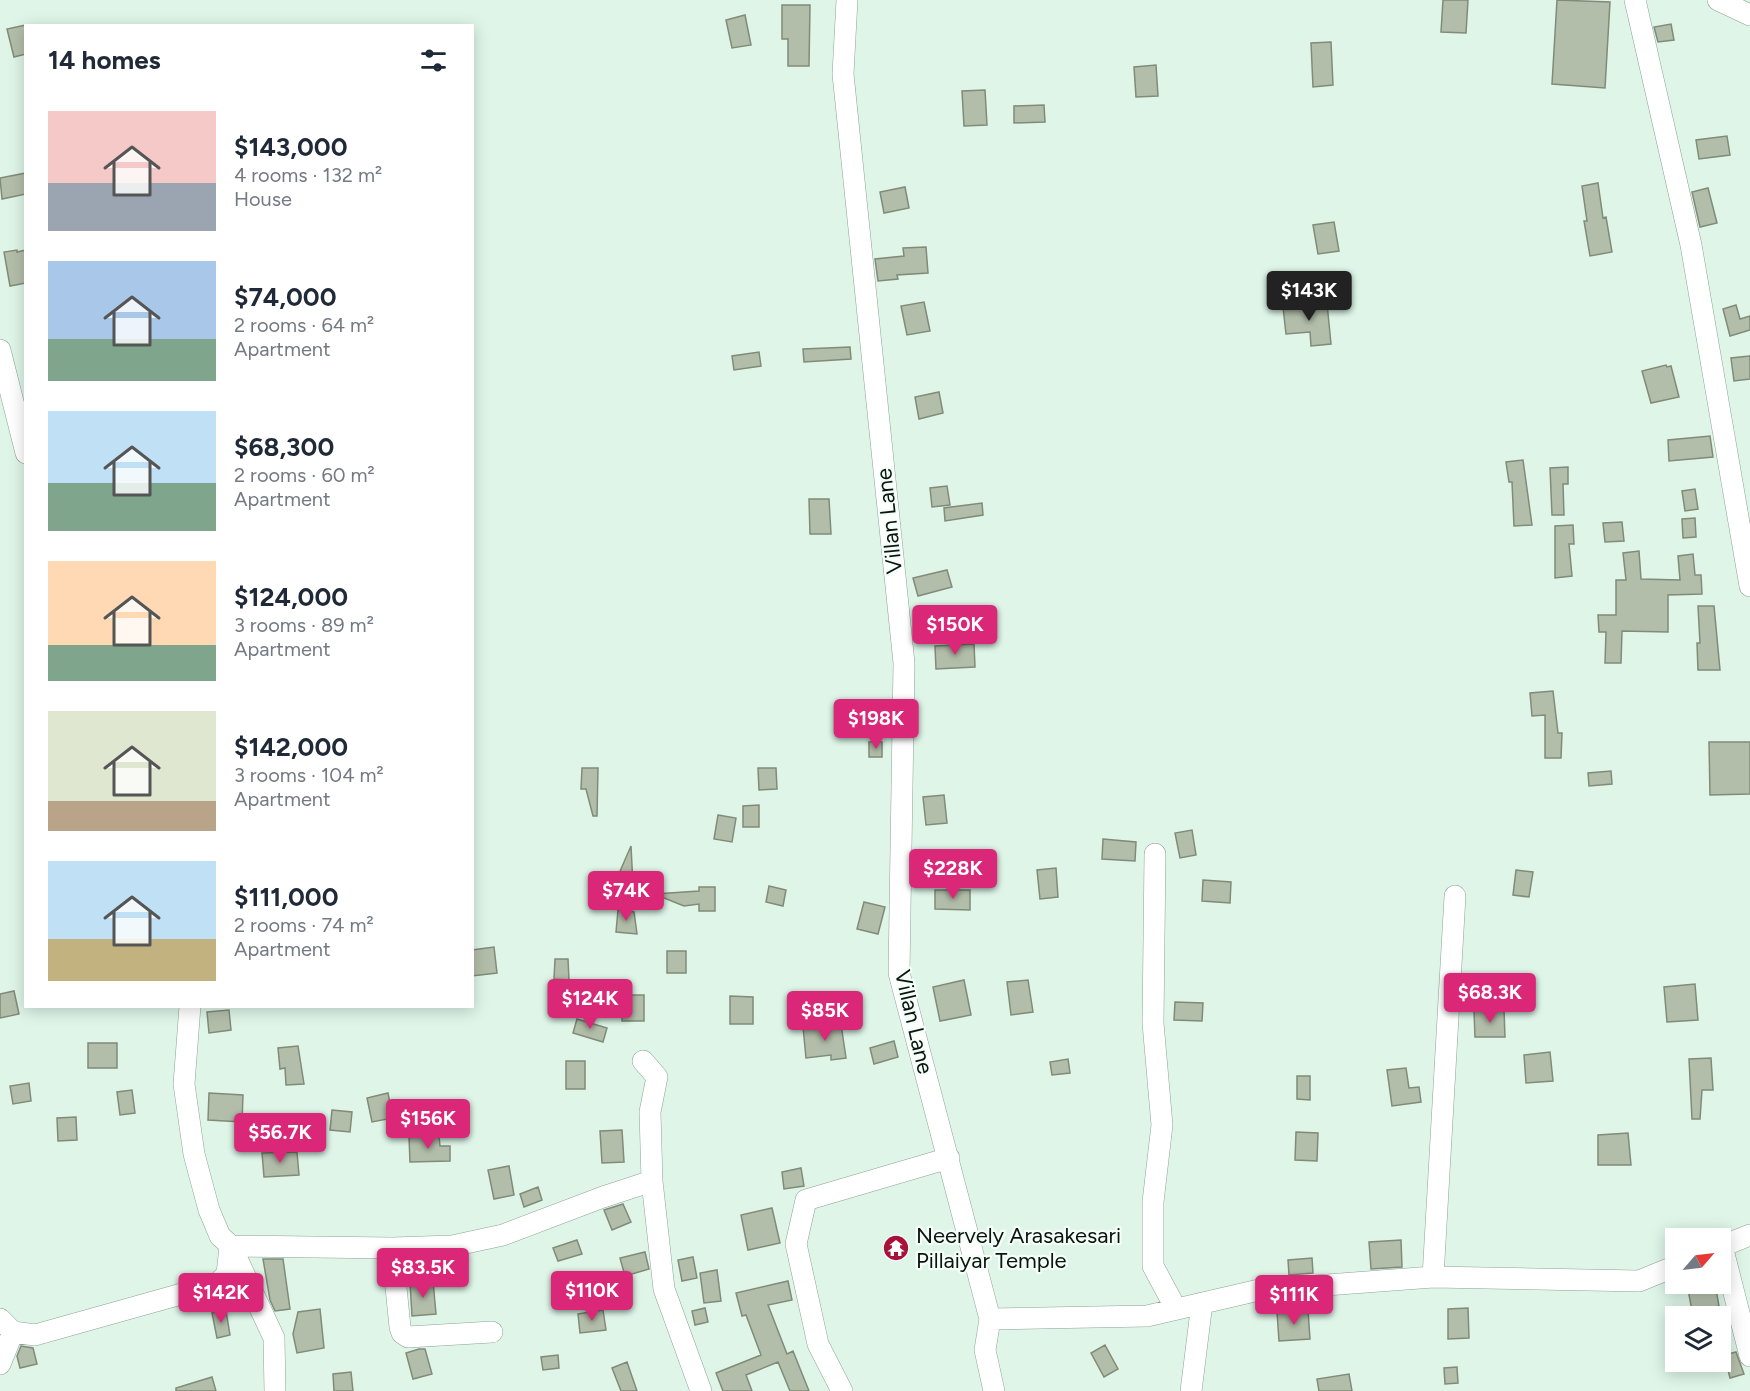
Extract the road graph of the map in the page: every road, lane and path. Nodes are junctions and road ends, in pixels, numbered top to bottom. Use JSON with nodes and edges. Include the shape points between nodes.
{"nodes":[{"id":1,"x":847,"y":0,"type":"edge"},
{"id":2,"x":1635,"y":0,"type":"edge"},
{"id":3,"x":1718,"y":0,"type":"edge"},
{"id":4,"x":1750,"y":15,"type":"edge"},
{"id":5,"x":0,"y":350,"type":"edge"},
{"id":6,"x":24,"y":445,"type":"edge"},
{"id":7,"x":1750,"y":586,"type":"edge"},
{"id":8,"x":1155,"y":854,"type":"dead end"},
{"id":9,"x":1455,"y":896,"type":"dead end"},
{"id":10,"x":190,"y":1008,"type":"edge"},
{"id":11,"x":643,"y":1061,"type":"dead end"},
{"id":12,"x":948,"y":1158,"type":"junction"},
{"id":13,"x":652,"y":1181,"type":"junction"},
{"id":14,"x":1750,"y":1235,"type":"edge"},
{"id":15,"x":1731,"y":1243,"type":"edge"},
{"id":16,"x":231,"y":1246,"type":"junction"},
{"id":17,"x":392,"y":1248,"type":"junction"},
{"id":18,"x":1665,"y":1270,"type":"edge"},
{"id":19,"x":1432,"y":1277,"type":"junction"},
{"id":20,"x":1731,"y":1285,"type":"edge"},
{"id":21,"x":1202,"y":1303,"type":"junction"},
{"id":22,"x":1176,"y":1309,"type":"junction"},
{"id":23,"x":990,"y":1319,"type":"junction"},
{"id":24,"x":7,"y":1326,"type":"edge"},
{"id":25,"x":492,"y":1332,"type":"dead end"},
{"id":26,"x":1750,"y":1356,"type":"edge"},
{"id":27,"x":0,"y":1364,"type":"edge"},
{"id":28,"x":275,"y":1391,"type":"edge"},
{"id":29,"x":701,"y":1391,"type":"edge"},
{"id":30,"x":842,"y":1391,"type":"edge"},
{"id":31,"x":994,"y":1391,"type":"edge"},
{"id":32,"x":1191,"y":1391,"type":"edge"}],
"edges":[{"from":1,"to":12,"type":"street","name":"Villan Lane","via":[[843,74],[904,663],[899,973]]},
{"from":2,"to":7,"type":"street","via":[[1691,245]]},
{"from":3,"to":4,"type":"street"},
{"from":5,"to":6,"type":"street"},
{"from":8,"to":22,"type":"street","via":[[1153,1023],[1162,1125],[1153,1202],[1153,1266]]},
{"from":9,"to":19,"type":"street"},
{"from":10,"to":16,"type":"street","via":[[184,1084],[194,1154],[209,1210],[220,1236]]},
{"from":11,"to":13,"type":"street","via":[[657,1077],[650,1113]]},
{"from":12,"to":23,"type":"street","name":"Villan Lane"},
{"from":12,"to":30,"type":"street","via":[[806,1200],[796,1244],[818,1344]]},
{"from":13,"to":17,"type":"street","via":[[503,1235],[452,1246]]},
{"from":13,"to":29,"type":"street","via":[[664,1289]]},
{"from":14,"to":15,"type":"street"},
{"from":16,"to":17,"type":"street"},
{"from":16,"to":24,"type":"street","via":[[227,1274],[217,1284],[35,1335]]},
{"from":16,"to":28,"type":"street","via":[[274,1338]]},
{"from":17,"to":25,"type":"street","via":[[402,1333],[408,1337]]},
{"from":18,"to":19,"type":"street","via":[[1639,1281]]},
{"from":19,"to":21,"type":"street","via":[[1259,1290]]},
{"from":20,"to":26,"type":"street"},
{"from":21,"to":22,"type":"street"},
{"from":21,"to":32,"type":"street"},
{"from":22,"to":23,"type":"street","via":[[1147,1316]]},
{"from":23,"to":31,"type":"street","via":[[985,1350]]},
{"from":24,"to":27,"type":"street"}]}
